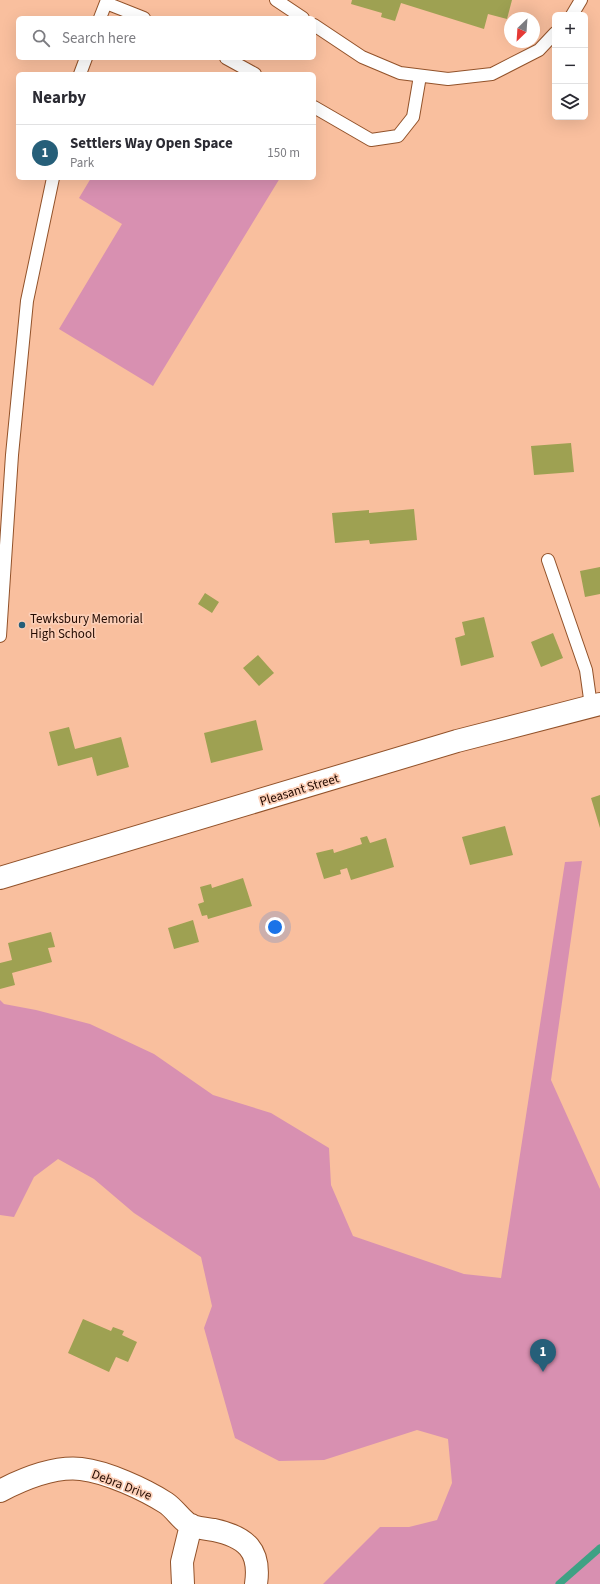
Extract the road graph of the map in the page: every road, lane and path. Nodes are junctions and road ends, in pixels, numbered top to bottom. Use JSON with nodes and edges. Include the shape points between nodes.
{"nodes":[{"id":1,"x":276,"y":0,"type":"edge"},
{"id":2,"x":581,"y":0,"type":"edge"},
{"id":3,"x":106,"y":1,"type":"edge"},
{"id":4,"x":574,"y":12,"type":"edge"},
{"id":5,"x":101,"y":16,"type":"edge"},
{"id":6,"x":140,"y":16,"type":"edge"},
{"id":7,"x":301,"y":16,"type":"edge"},
{"id":8,"x":316,"y":26,"type":"edge"},
{"id":9,"x":552,"y":36,"type":"edge"},
{"id":10,"x":85,"y":60,"type":"edge"},
{"id":11,"x":230,"y":60,"type":"edge"},
{"id":12,"x":81,"y":72,"type":"edge"},
{"id":13,"x":251,"y":72,"type":"edge"},
{"id":14,"x":420,"y":76,"type":"junction"},
{"id":15,"x":316,"y":108,"type":"edge"},
{"id":16,"x":53,"y":180,"type":"edge"},
{"id":17,"x":548,"y":560,"type":"dead end"},
{"id":18,"x":0,"y":636,"type":"edge"},
{"id":19,"x":596,"y":705,"type":"edge"},
{"id":20,"x":0,"y":878,"type":"edge"},
{"id":21,"x":0,"y":1491,"type":"edge"},
{"id":22,"x":191,"y":1525,"type":"junction"},
{"id":23,"x":184,"y":1584,"type":"edge"},
{"id":24,"x":256,"y":1584,"type":"edge"}],
"edges":[{"from":1,"to":7,"type":"lane"},
{"from":2,"to":4,"type":"lane"},
{"from":3,"to":5,"type":"lane"},
{"from":3,"to":6,"type":"lane"},
{"from":8,"to":14,"type":"lane","via":[[362,57],[400,73]]},
{"from":9,"to":14,"type":"lane","via":[[539,50],[492,74],[448,79]]},
{"from":10,"to":12,"type":"lane"},
{"from":11,"to":13,"type":"lane"},
{"from":14,"to":15,"type":"lane","via":[[413,117],[398,136],[371,140]]},
{"from":16,"to":18,"type":"lane","via":[[27,301],[12,455]]},
{"from":17,"to":19,"type":"lane"},
{"from":19,"to":20,"type":"main road","name":"Pleasant Street","via":[[458,741]]},
{"from":21,"to":22,"type":"main road","name":"Debra Drive","via":[[16,1482],[51,1471],[81,1469],[143,1490],[167,1504]]},
{"from":22,"to":23,"type":"main road","via":[[182,1562]]},
{"from":22,"to":24,"type":"main road","name":"Debra Drive","via":[[229,1534],[251,1547],[257,1560]]}]}
